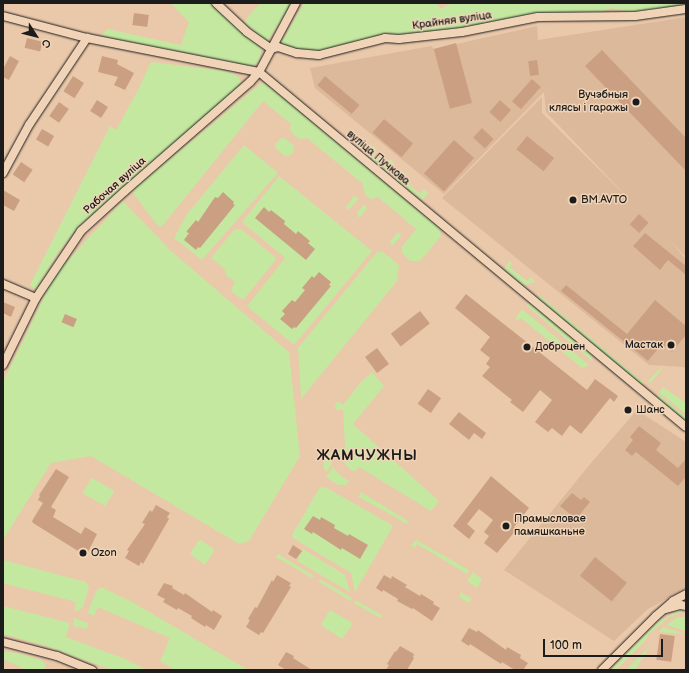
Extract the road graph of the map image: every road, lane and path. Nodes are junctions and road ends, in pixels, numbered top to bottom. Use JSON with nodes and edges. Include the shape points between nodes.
{"nodes":[{"id":1,"x":216,"y":3,"type":"edge"},
{"id":2,"x":296,"y":3,"type":"edge"},
{"id":3,"x":686,"y":9,"type":"edge"},
{"id":4,"x":3,"y":16,"type":"edge"},
{"id":5,"x":87,"y":38,"type":"junction"},
{"id":6,"x":271,"y":49,"type":"junction"},
{"id":7,"x":259,"y":72,"type":"junction"},
{"id":8,"x":3,"y":173,"type":"edge"},
{"id":9,"x":3,"y":284,"type":"edge"},
{"id":10,"x":36,"y":298,"type":"junction"},
{"id":11,"x":3,"y":365,"type":"edge"},
{"id":12,"x":686,"y":426,"type":"edge"},
{"id":13,"x":686,"y":594,"type":"edge"},
{"id":14,"x":686,"y":606,"type":"edge"},
{"id":15,"x":664,"y":610,"type":"junction"},
{"id":16,"x":3,"y":642,"type":"edge"},
{"id":17,"x":92,"y":670,"type":"edge"},
{"id":18,"x":602,"y":670,"type":"edge"}],
"edges":[{"from":1,"to":6,"type":"street","via":[[247,32]]},
{"from":2,"to":6,"type":"street","name":"Рабочая вуліца"},
{"from":3,"to":6,"type":"street","name":"Крайняя вуліца","via":[[635,16],[538,17],[462,32],[399,39],[385,38],[319,55],[297,53],[278,47]]},
{"from":4,"to":5,"type":"street","name":"вуліца Пучкова"},
{"from":5,"to":7,"type":"street","name":"вуліца Пучкова"},
{"from":5,"to":8,"type":"street","via":[[29,125]]},
{"from":6,"to":7,"type":"street","name":"Рабочая вуліца"},
{"from":7,"to":10,"type":"street","name":"Рабочая вуліца","via":[[242,90],[82,231]]},
{"from":7,"to":12,"type":"street","name":"вуліца Пучкова"},
{"from":9,"to":10,"type":"street"},
{"from":10,"to":11,"type":"street","name":"Рабочая вуліца"},
{"from":13,"to":15,"type":"street"},
{"from":14,"to":15,"type":"street","via":[[680,605]]},
{"from":15,"to":18,"type":"street"},
{"from":16,"to":17,"type":"street","via":[[56,656]]}]}
